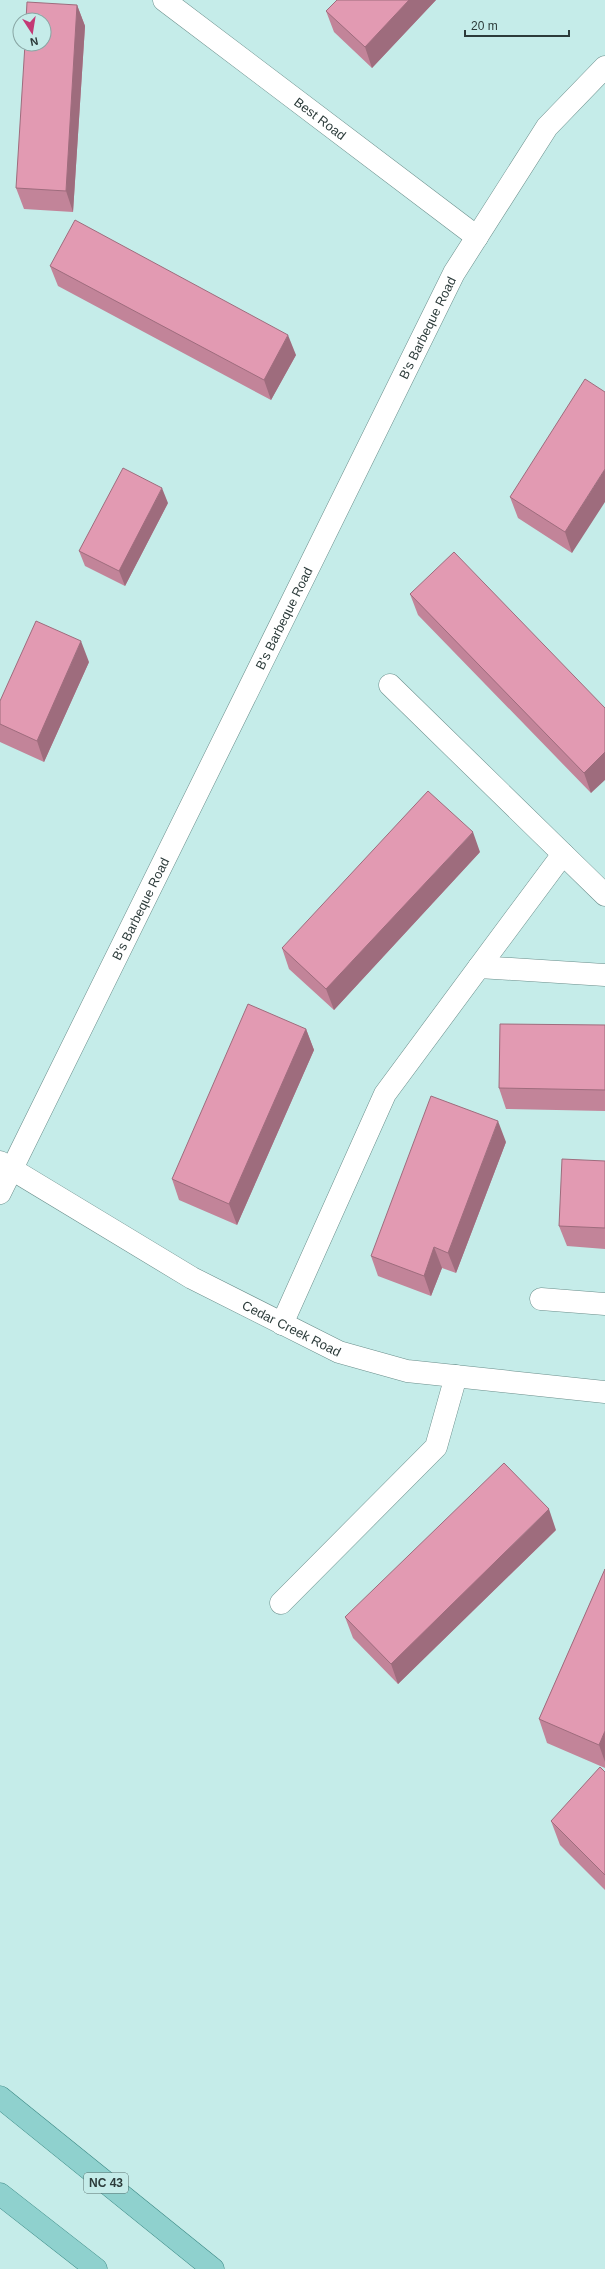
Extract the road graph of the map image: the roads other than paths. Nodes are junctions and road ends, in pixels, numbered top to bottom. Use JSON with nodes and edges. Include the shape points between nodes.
{"nodes":[{"id":1,"x":164,"y":0,"type":"edge"},
{"id":2,"x":605,"y":67,"type":"edge"},
{"id":3,"x":477,"y":237,"type":"junction"},
{"id":4,"x":390,"y":684,"type":"dead end"},
{"id":5,"x":563,"y":854,"type":"junction"},
{"id":6,"x":605,"y":895,"type":"edge"},
{"id":7,"x":479,"y":967,"type":"junction"},
{"id":8,"x":605,"y":976,"type":"edge"},
{"id":9,"x":6,"y":1166,"type":"edge"},
{"id":10,"x":0,"y":1193,"type":"edge"},
{"id":11,"x":541,"y":1299,"type":"dead end"},
{"id":12,"x":605,"y":1304,"type":"edge"},
{"id":13,"x":282,"y":1324,"type":"junction"},
{"id":14,"x":456,"y":1376,"type":"junction"},
{"id":15,"x":605,"y":1392,"type":"edge"},
{"id":16,"x":281,"y":1603,"type":"dead end"},
{"id":17,"x":0,"y":2097,"type":"edge"},
{"id":18,"x":0,"y":2194,"type":"edge"},
{"id":19,"x":96,"y":2269,"type":"edge"},
{"id":20,"x":213,"y":2269,"type":"edge"}],
"edges":[{"from":1,"to":3,"type":"street","name":"Best Road"},
{"from":2,"to":3,"type":"street","name":"B's Barbeque Road","via":[[547,127]]},
{"from":3,"to":9,"type":"street","name":"B's Barbeque Road","via":[[454,273]]},
{"from":4,"to":5,"type":"street"},
{"from":5,"to":6,"type":"street"},
{"from":5,"to":7,"type":"street"},
{"from":7,"to":8,"type":"street"},
{"from":7,"to":13,"type":"street","via":[[385,1094]]},
{"from":9,"to":10,"type":"street","name":"B's Barbeque Road"},
{"from":9,"to":13,"type":"street","name":"Cedar Creek Road","via":[[192,1278]]},
{"from":11,"to":12,"type":"street"},
{"from":13,"to":14,"type":"street","name":"Cedar Creek Road","via":[[339,1352],[407,1371]]},
{"from":14,"to":15,"type":"street","name":"Cedar Creek Road"},
{"from":14,"to":16,"type":"street","via":[[436,1447]]},
{"from":17,"to":20,"type":"main road","number":"NC 43"},
{"from":18,"to":19,"type":"main road"}]}
